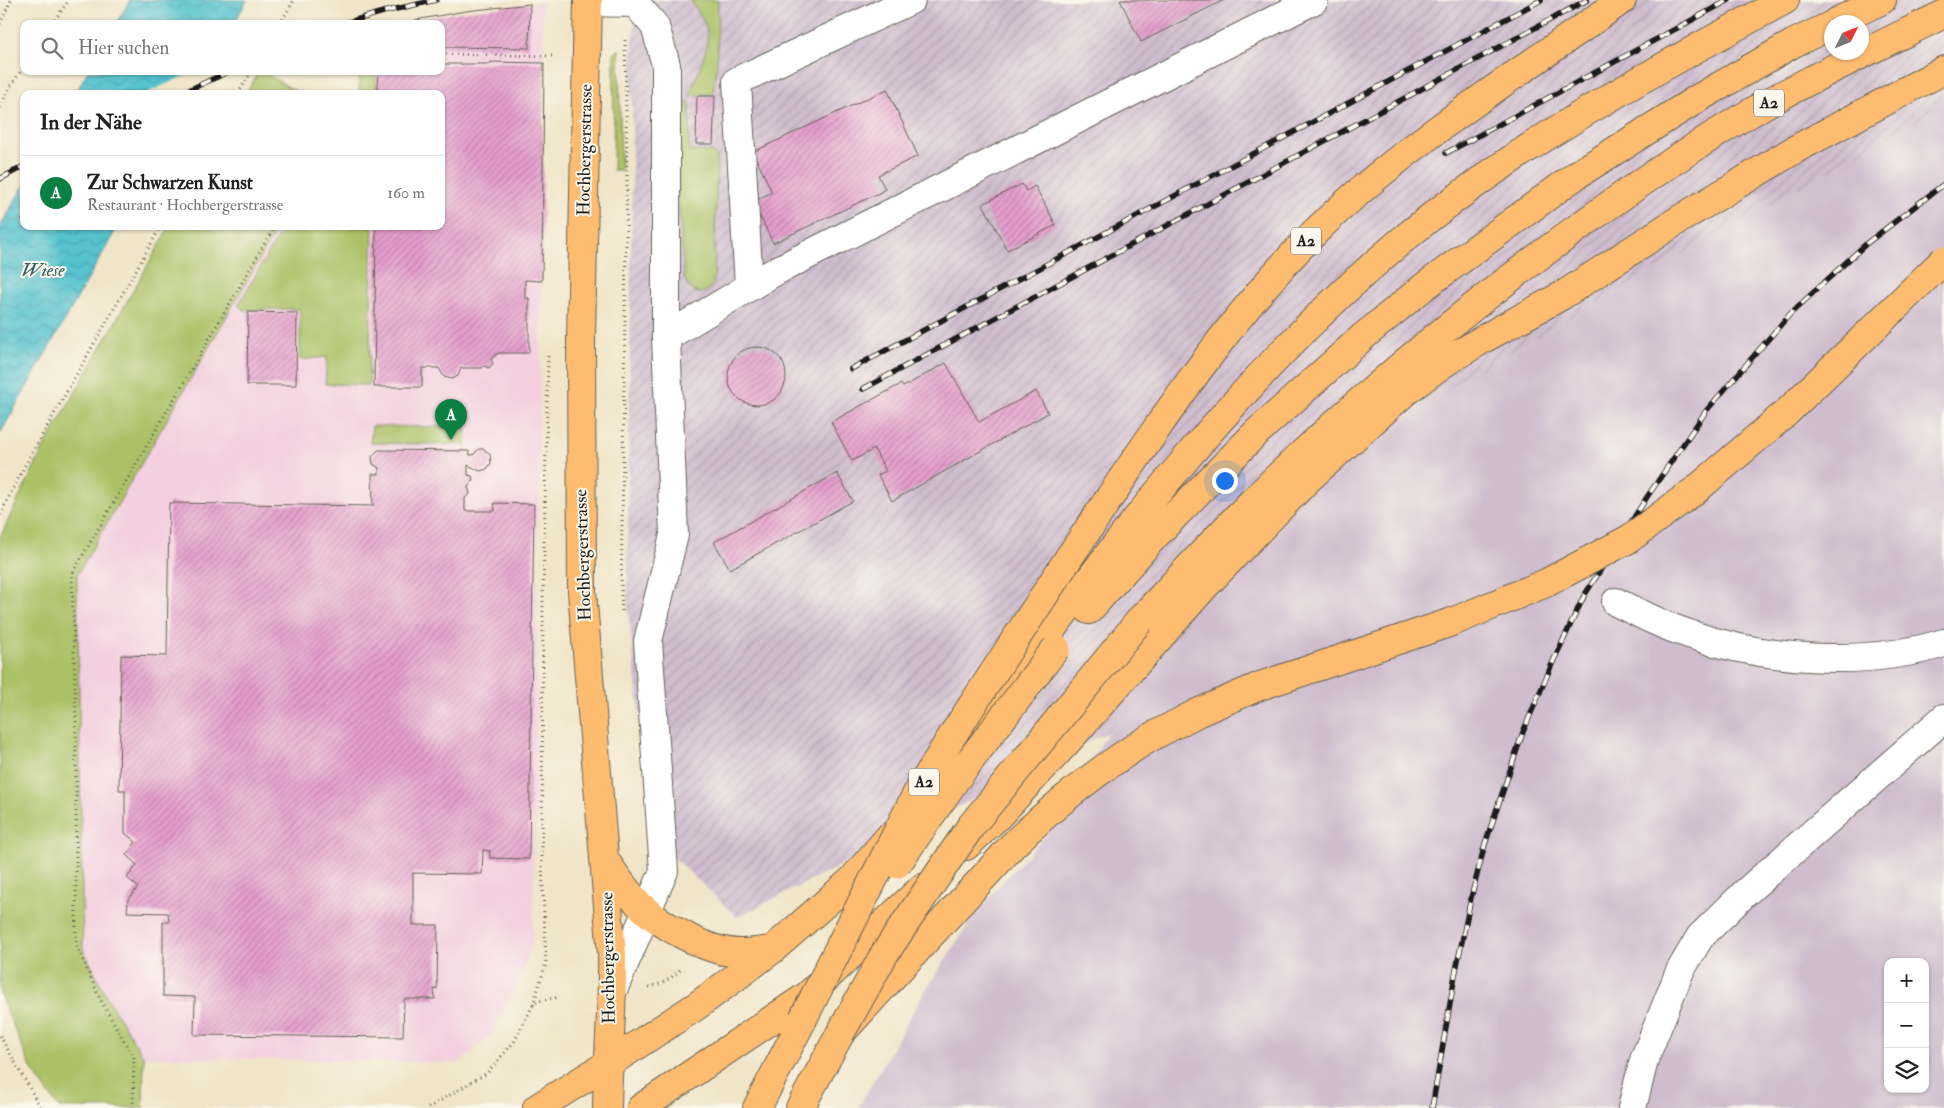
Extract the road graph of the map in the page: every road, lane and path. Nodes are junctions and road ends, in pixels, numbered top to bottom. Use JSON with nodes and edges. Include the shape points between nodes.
{"nodes":[{"id":1,"x":11,"y":0,"type":"edge"},
{"id":2,"x":69,"y":0,"type":"edge"},
{"id":3,"x":294,"y":0,"type":"edge"},
{"id":4,"x":911,"y":0,"type":"edge"},
{"id":5,"x":1314,"y":0,"type":"edge"},
{"id":6,"x":1622,"y":0,"type":"edge"},
{"id":7,"x":1785,"y":0,"type":"edge"},
{"id":8,"x":1882,"y":0,"type":"edge"},
{"id":9,"x":588,"y":1,"type":"edge"},
{"id":10,"x":625,"y":3,"type":"junction"},
{"id":11,"x":1944,"y":14,"type":"edge"},
{"id":12,"x":1851,"y":15,"type":"edge"},
{"id":13,"x":55,"y":20,"type":"edge"},
{"id":14,"x":282,"y":20,"type":"edge"},
{"id":15,"x":0,"y":24,"type":"edge"},
{"id":16,"x":1824,"y":29,"type":"edge"},
{"id":17,"x":445,"y":54,"type":"edge"},
{"id":18,"x":586,"y":57,"type":"junction"},
{"id":19,"x":1944,"y":70,"type":"edge"},
{"id":20,"x":20,"y":72,"type":"edge"},
{"id":21,"x":250,"y":75,"type":"edge"},
{"id":22,"x":240,"y":90,"type":"edge"},
{"id":23,"x":0,"y":108,"type":"edge"},
{"id":24,"x":159,"y":230,"type":"edge"},
{"id":25,"x":273,"y":230,"type":"edge"},
{"id":26,"x":1944,"y":260,"type":"edge"},
{"id":27,"x":749,"y":287,"type":"junction"},
{"id":28,"x":666,"y":337,"type":"junction"},
{"id":29,"x":548,"y":348,"type":"dead end"},
{"id":30,"x":0,"y":515,"type":"edge"},
{"id":31,"x":1616,"y":602,"type":"dead end"},
{"id":32,"x":622,"y":614,"type":"dead end"},
{"id":33,"x":1944,"y":643,"type":"edge"},
{"id":34,"x":1944,"y":718,"type":"edge"},
{"id":35,"x":605,"y":860,"type":"junction"},
{"id":36,"x":646,"y":912,"type":"junction"},
{"id":37,"x":699,"y":944,"type":"junction"},
{"id":38,"x":772,"y":950,"type":"junction"},
{"id":39,"x":646,"y":987,"type":"dead end"},
{"id":40,"x":612,"y":990,"type":"junction"},
{"id":41,"x":560,"y":997,"type":"dead end"},
{"id":42,"x":533,"y":1005,"type":"junction"},
{"id":43,"x":803,"y":1019,"type":"junction"},
{"id":44,"x":840,"y":1034,"type":"junction"},
{"id":45,"x":0,"y":1036,"type":"edge"},
{"id":46,"x":608,"y":1064,"type":"junction"},
{"id":47,"x":41,"y":1108,"type":"edge"},
{"id":48,"x":134,"y":1108,"type":"edge"},
{"id":49,"x":428,"y":1108,"type":"edge"},
{"id":50,"x":538,"y":1108,"type":"edge"},
{"id":51,"x":607,"y":1108,"type":"edge"},
{"id":52,"x":642,"y":1108,"type":"edge"},
{"id":53,"x":757,"y":1108,"type":"edge"},
{"id":54,"x":800,"y":1108,"type":"edge"},
{"id":55,"x":1632,"y":1108,"type":"edge"}],
"edges":[{"from":1,"to":15,"type":"path"},
{"from":2,"to":13,"type":"path"},
{"from":3,"to":14,"type":"path"},
{"from":4,"to":27,"type":"lane","via":[[737,82]]},
{"from":5,"to":27,"type":"lane"},
{"from":6,"to":43,"type":"main road","number":"A2","bridge":true,"via":[[1386,170],[1297,251],[1214,351],[1133,464],[952,736],[916,795]]},
{"from":7,"to":38,"type":"main road","via":[[1616,93],[1525,150],[1466,190],[1401,242],[1327,309],[1250,387],[1163,487],[941,775],[852,880]]},
{"from":8,"to":12,"type":"main road"},
{"from":9,"to":10,"type":"lane"},
{"from":9,"to":18,"type":"main road","name":"Hochbergerstrasse"},
{"from":10,"to":28,"type":"lane","via":[[635,3],[655,26],[666,65]]},
{"from":10,"to":32,"type":"path","via":[[627,177]]},
{"from":11,"to":44,"type":"main road","number":"A2","bridge":true,"via":[[1762,106],[1686,152],[1499,286],[1333,425],[1241,512],[1140,620],[971,826],[885,953]]},
{"from":16,"to":43,"type":"main road","number":"A2","bridge":true,"via":[[1697,99],[1578,174],[1425,286],[1256,433],[1106,590],[1000,720],[908,847]]},
{"from":17,"to":18,"type":"path"},
{"from":18,"to":35,"type":"main road","name":"Hochbergerstrasse","via":[[581,338],[582,592]]},
{"from":19,"to":52,"type":"main road","via":[[1794,150],[1563,295],[1484,338],[1441,365],[1379,414],[1307,480],[1206,586],[999,816],[807,996]]},
{"from":20,"to":23,"type":"path"},
{"from":21,"to":22,"type":"path"},
{"from":24,"to":30,"type":"path"},
{"from":25,"to":48,"type":"path","via":[[72,574],[76,944],[100,999],[134,1058]]},
{"from":26,"to":44,"type":"main road","bridge":true,"via":[[1786,413],[1697,489],[1629,540],[1546,583],[1452,622],[1227,700],[1153,736],[1100,769],[1012,845]]},
{"from":27,"to":28,"type":"lane"},
{"from":28,"to":36,"type":"lane","via":[[674,535],[648,641],[664,871]]},
{"from":29,"to":42,"type":"path","via":[[542,628],[542,864],[546,964]]},
{"from":31,"to":33,"type":"lane","via":[[1689,634],[1754,651],[1843,657],[1890,654]]},
{"from":34,"to":55,"type":"lane","via":[[1745,893],[1700,937],[1680,971],[1644,1060]]},
{"from":35,"to":36,"type":"main road"},
{"from":35,"to":40,"type":"main road","name":"Hochbergerstrasse"},
{"from":36,"to":37,"type":"main road"},
{"from":36,"to":40,"type":"lane"},
{"from":37,"to":38,"type":"main road","via":[[720,951],[743,953]]},
{"from":37,"to":39,"type":"path","via":[[671,978],[659,985]]},
{"from":38,"to":46,"type":"main road","via":[[698,1005]]},
{"from":40,"to":46,"type":"main road","name":"Hochbergerstrasse"},
{"from":41,"to":42,"type":"path"},
{"from":42,"to":49,"type":"path","via":[[514,1042],[487,1072]]},
{"from":43,"to":53,"type":"main road","number":"A2"},
{"from":44,"to":54,"type":"main road","number":"A2"},
{"from":45,"to":47,"type":"path"},
{"from":46,"to":50,"type":"main road"},
{"from":46,"to":51,"type":"main road","name":"Hochbergerstrasse"}]}
